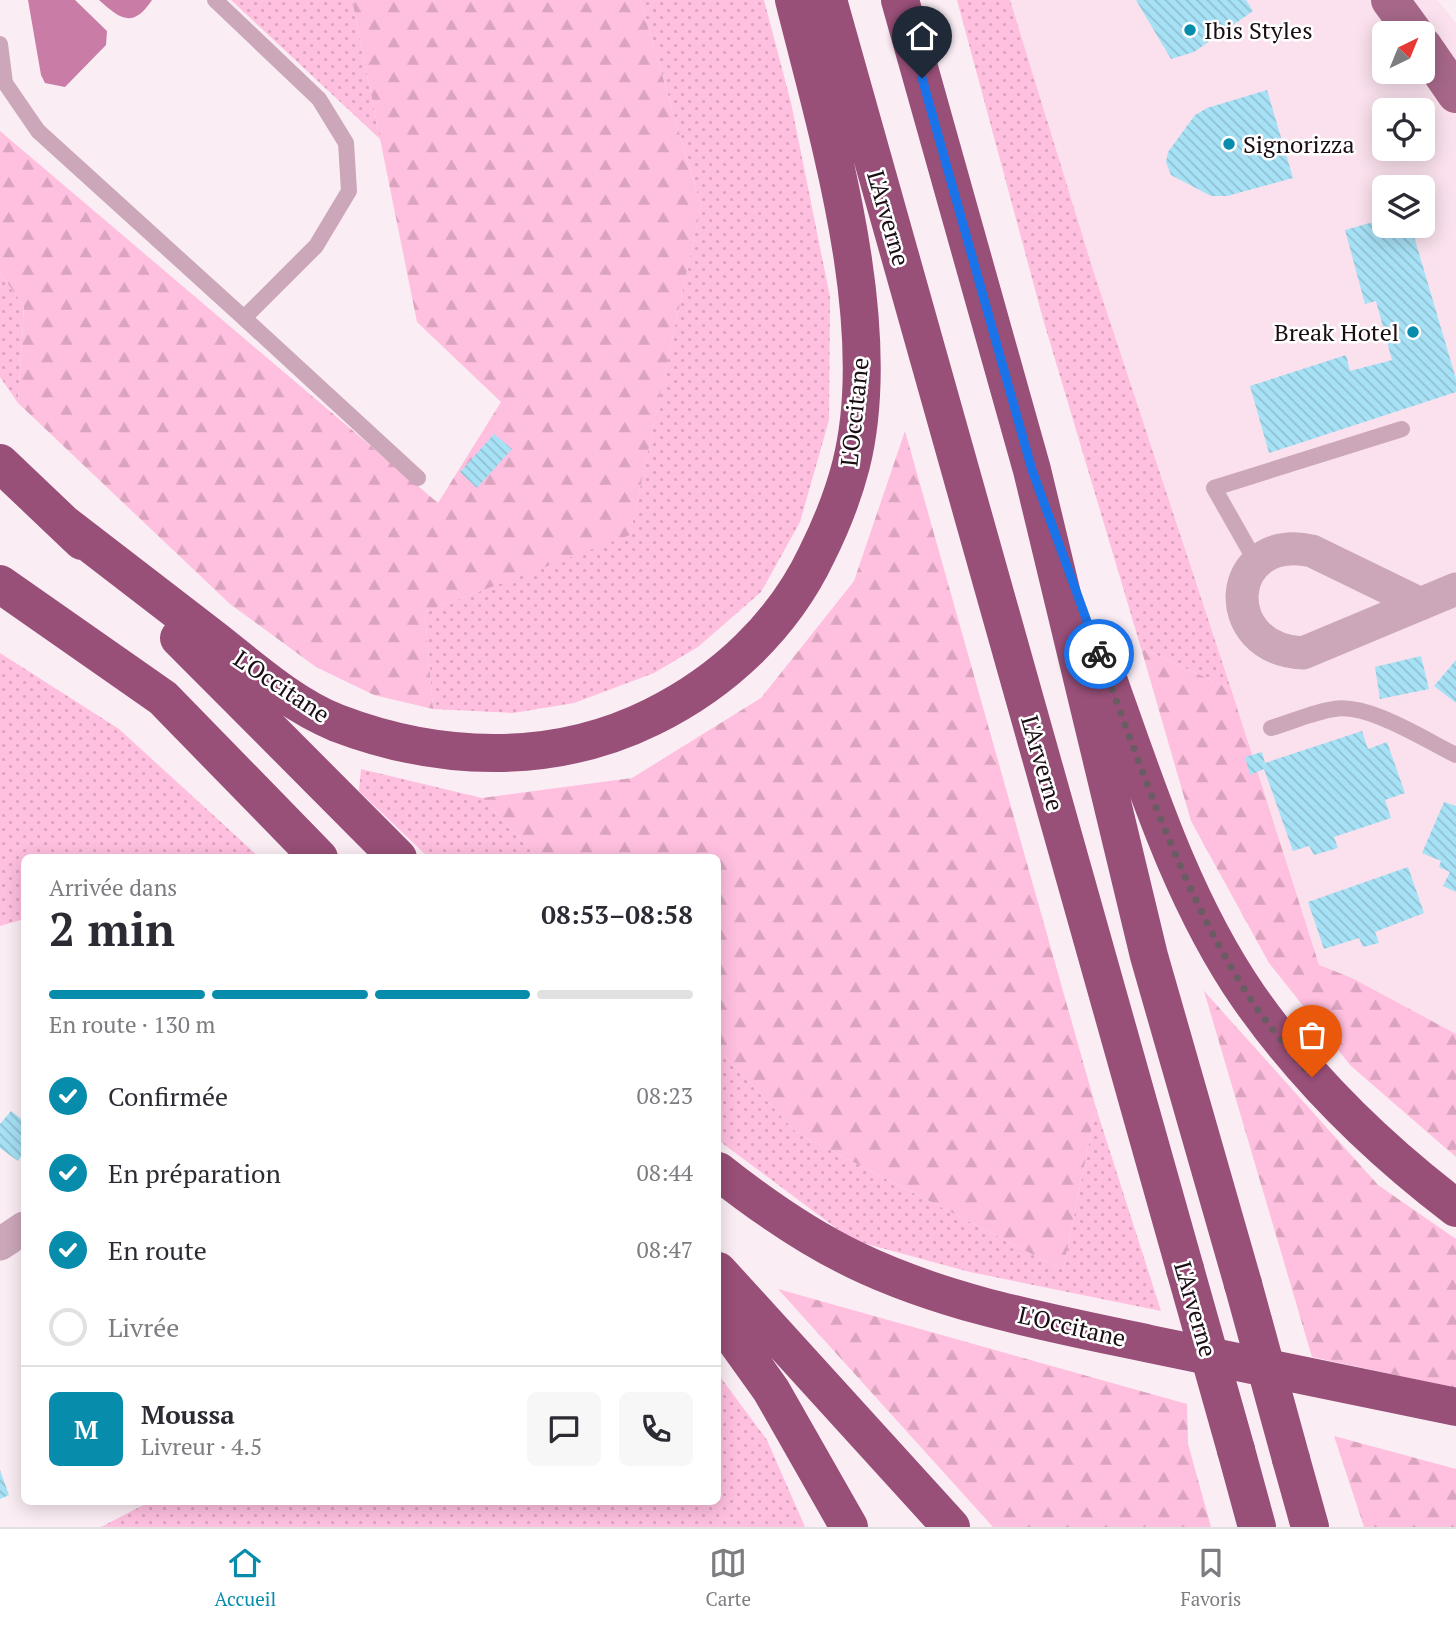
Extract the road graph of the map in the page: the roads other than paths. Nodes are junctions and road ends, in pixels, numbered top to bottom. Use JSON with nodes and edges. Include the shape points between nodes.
{"nodes":[{"id":1,"x":215,"y":0,"type":"edge"},
{"id":2,"x":794,"y":0,"type":"edge"},
{"id":3,"x":828,"y":0,"type":"edge"},
{"id":4,"x":900,"y":0,"type":"edge"},
{"id":5,"x":1390,"y":0,"type":"edge"},
{"id":6,"x":1405,"y":21,"type":"edge"},
{"id":7,"x":0,"y":44,"type":"edge"},
{"id":8,"x":1435,"y":58,"type":"edge"},
{"id":9,"x":1435,"y":63,"type":"edge"},
{"id":10,"x":1456,"y":80,"type":"edge"},
{"id":11,"x":1456,"y":94,"type":"edge"},
{"id":12,"x":244,"y":318,"type":"junction"},
{"id":13,"x":1402,"y":429,"type":"dead end"},
{"id":14,"x":0,"y":463,"type":"edge"},
{"id":15,"x":1032,"y":470,"type":"junction"},
{"id":16,"x":418,"y":478,"type":"dead end"},
{"id":17,"x":64,"y":523,"type":"junction"},
{"id":18,"x":1256,"y":562,"type":"junction"},
{"id":19,"x":0,"y":584,"type":"edge"},
{"id":20,"x":1456,"y":589,"type":"edge"},
{"id":21,"x":1421,"y":604,"type":"junction"},
{"id":22,"x":1272,"y":728,"type":"dead end"},
{"id":23,"x":1456,"y":755,"type":"edge"},
{"id":24,"x":315,"y":854,"type":"edge"},
{"id":25,"x":394,"y":854,"type":"edge"},
{"id":26,"x":721,"y":1173,"type":"edge"},
{"id":27,"x":1456,"y":1208,"type":"edge"},
{"id":28,"x":21,"y":1230,"type":"edge"},
{"id":29,"x":0,"y":1244,"type":"edge"},
{"id":30,"x":721,"y":1274,"type":"edge"},
{"id":31,"x":721,"y":1320,"type":"edge"},
{"id":32,"x":1456,"y":1407,"type":"edge"},
{"id":33,"x":849,"y":1527,"type":"edge"},
{"id":34,"x":951,"y":1527,"type":"edge"},
{"id":35,"x":1257,"y":1527,"type":"edge"},
{"id":36,"x":1310,"y":1527,"type":"edge"}],
"edges":[{"from":1,"to":12,"type":"lane","via":[[319,99],[346,144],[349,191],[316,246]]},
{"from":2,"to":17,"type":"highway","name":"L'Occitane","via":[[837,176],[857,286],[859,408],[852,463],[813,564],[775,622],[731,667],[683,701],[625,730],[570,746],[514,754],[463,753],[392,741],[334,721],[281,692]]},
{"from":3,"to":35,"type":"highway","name":"L'Arverne","bridge":true},
{"from":4,"to":15,"type":"highway"},
{"from":5,"to":6,"type":"main road"},
{"from":7,"to":12,"type":"lane","via":[[5,83],[38,131]]},
{"from":8,"to":10,"type":"main road"},
{"from":9,"to":11,"type":"main road"},
{"from":12,"to":16,"type":"lane"},
{"from":13,"to":18,"type":"lane","via":[[1214,488]]},
{"from":14,"to":17,"type":"highway","name":"L'Occitane"},
{"from":15,"to":27,"type":"highway","via":[[1162,824],[1215,940],[1247,994],[1325,1092],[1366,1134]]},
{"from":15,"to":36,"type":"highway","bridge":true,"via":[[1149,956]]},
{"from":17,"to":25,"type":"highway","name":"L'Occitane"},
{"from":18,"to":21,"type":"street","via":[[1286,548],[1312,551]]},
{"from":18,"to":21,"type":"street","via":[[1243,582],[1242,607],[1262,640],[1287,651],[1316,649]]},
{"from":19,"to":24,"type":"highway","via":[[163,698]]},
{"from":20,"to":21,"type":"street"},
{"from":22,"to":23,"type":"lane","via":[[1351,708]]},
{"from":26,"to":32,"type":"highway","name":"L'Occitane","via":[[814,1238],[866,1265],[934,1291],[1091,1331]]},
{"from":28,"to":29,"type":"street"},
{"from":30,"to":34,"type":"highway"},
{"from":31,"to":33,"type":"highway","via":[[771,1390]]}]}
